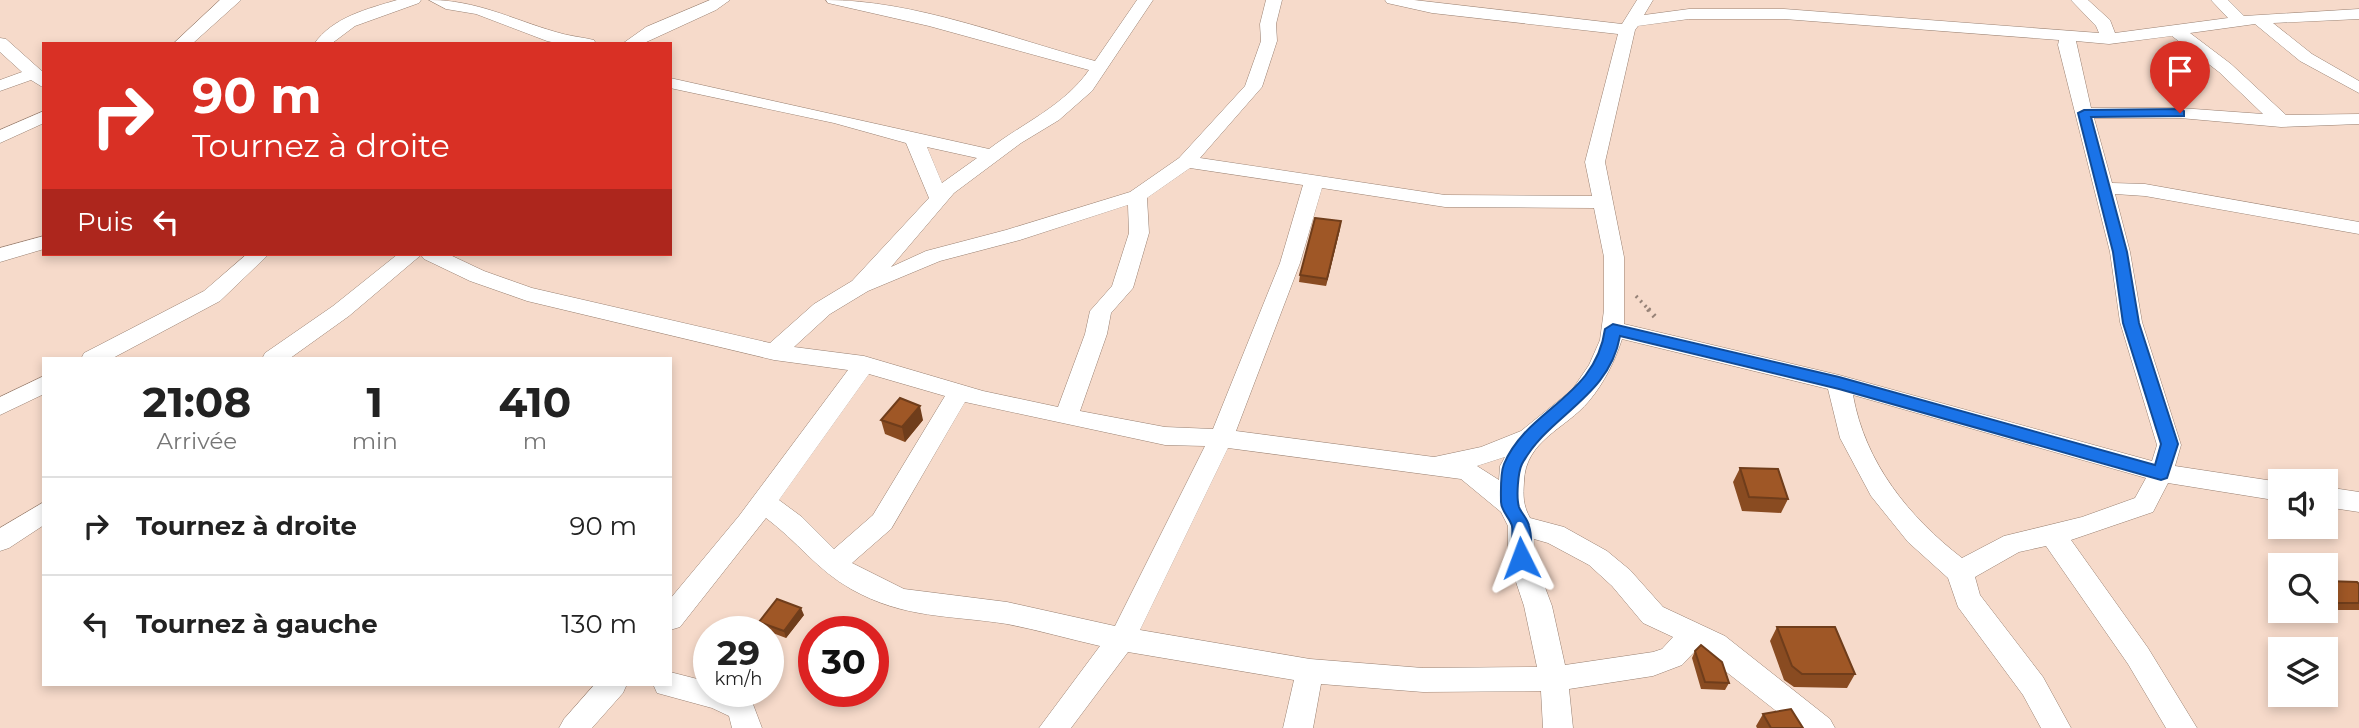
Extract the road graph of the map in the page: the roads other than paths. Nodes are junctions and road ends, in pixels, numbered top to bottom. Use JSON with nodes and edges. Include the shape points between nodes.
{"nodes":[{"id":1,"x":233,"y":0,"type":"edge"},
{"id":2,"x":413,"y":0,"type":"edge"},
{"id":3,"x":437,"y":0,"type":"edge"},
{"id":4,"x":722,"y":0,"type":"edge"},
{"id":5,"x":834,"y":0,"type":"edge"},
{"id":6,"x":1145,"y":0,"type":"edge"},
{"id":7,"x":1274,"y":0,"type":"edge"},
{"id":8,"x":1393,"y":0,"type":"edge"},
{"id":9,"x":1645,"y":0,"type":"edge"},
{"id":10,"x":1703,"y":0,"type":"edge"},
{"id":11,"x":2079,"y":0,"type":"edge"},
{"id":12,"x":2219,"y":0,"type":"edge"},
{"id":13,"x":2339,"y":0,"type":"edge"},
{"id":14,"x":2359,"y":8,"type":"edge"},
{"id":15,"x":1728,"y":12,"type":"junction"},
{"id":16,"x":2359,"y":14,"type":"edge"},
{"id":17,"x":2259,"y":19,"type":"junction"},
{"id":18,"x":2240,"y":21,"type":"junction"},
{"id":19,"x":1630,"y":26,"type":"junction"},
{"id":20,"x":2174,"y":29,"type":"junction"},
{"id":21,"x":2069,"y":36,"type":"junction"},
{"id":22,"x":2109,"y":39,"type":"junction"},
{"id":23,"x":183,"y":42,"type":"edge"},
{"id":24,"x":323,"y":42,"type":"edge"},
{"id":25,"x":577,"y":42,"type":"edge"},
{"id":26,"x":633,"y":42,"type":"edge"},
{"id":27,"x":0,"y":43,"type":"edge"},
{"id":28,"x":1101,"y":68,"type":"junction"},
{"id":29,"x":0,"y":72,"type":"edge"},
{"id":30,"x":34,"y":75,"type":"edge"},
{"id":31,"x":678,"y":85,"type":"edge"},
{"id":32,"x":0,"y":86,"type":"edge"},
{"id":33,"x":2359,"y":88,"type":"edge"},
{"id":34,"x":2084,"y":113,"type":"junction"},
{"id":35,"x":42,"y":118,"type":"edge"},
{"id":36,"x":2359,"y":119,"type":"edge"},
{"id":37,"x":2281,"y":121,"type":"junction"},
{"id":38,"x":0,"y":137,"type":"edge"},
{"id":39,"x":914,"y":139,"type":"junction"},
{"id":40,"x":992,"y":155,"type":"junction"},
{"id":41,"x":1186,"y":163,"type":"junction"},
{"id":42,"x":1314,"y":182,"type":"junction"},
{"id":43,"x":2103,"y":188,"type":"junction"},
{"id":44,"x":1137,"y":196,"type":"junction"},
{"id":45,"x":939,"y":198,"type":"junction"},
{"id":46,"x":1603,"y":202,"type":"junction"},
{"id":47,"x":2359,"y":228,"type":"edge"},
{"id":48,"x":42,"y":243,"type":"edge"},
{"id":49,"x":0,"y":255,"type":"edge"},
{"id":50,"x":257,"y":256,"type":"edge"},
{"id":51,"x":409,"y":256,"type":"edge"},
{"id":52,"x":435,"y":256,"type":"edge"},
{"id":53,"x":860,"y":285,"type":"junction"},
{"id":54,"x":1613,"y":329,"type":"junction"},
{"id":55,"x":774,"y":352,"type":"junction"},
{"id":56,"x":96,"y":357,"type":"edge"},
{"id":57,"x":276,"y":357,"type":"edge"},
{"id":58,"x":864,"y":364,"type":"junction"},
{"id":59,"x":1839,"y":383,"type":"junction"},
{"id":60,"x":42,"y":385,"type":"edge"},
{"id":61,"x":959,"y":393,"type":"junction"},
{"id":62,"x":0,"y":407,"type":"edge"},
{"id":63,"x":1066,"y":417,"type":"junction"},
{"id":64,"x":1530,"y":437,"type":"junction"},
{"id":65,"x":1221,"y":438,"type":"junction"},
{"id":66,"x":1435,"y":465,"type":"junction"},
{"id":67,"x":2161,"y":473,"type":"junction"},
{"id":68,"x":2268,"y":489,"type":"edge"},
{"id":69,"x":2338,"y":499,"type":"edge"},
{"id":70,"x":762,"y":501,"type":"junction"},
{"id":71,"x":2359,"y":502,"type":"edge"},
{"id":72,"x":42,"y":513,"type":"edge"},
{"id":73,"x":1515,"y":516,"type":"junction"},
{"id":74,"x":2052,"y":534,"type":"junction"},
{"id":75,"x":0,"y":541,"type":"edge"},
{"id":76,"x":833,"y":565,"type":"junction"},
{"id":77,"x":1960,"y":572,"type":"junction"},
{"id":78,"x":672,"y":617,"type":"edge"},
{"id":79,"x":1694,"y":633,"type":"junction"},
{"id":80,"x":1122,"y":639,"type":"junction"},
{"id":81,"x":1310,"y":671,"type":"junction"},
{"id":82,"x":1554,"y":679,"type":"junction"},
{"id":83,"x":672,"y":685,"type":"edge"},
{"id":84,"x":611,"y":686,"type":"edge"},
{"id":85,"x":574,"y":728,"type":"edge"},
{"id":86,"x":747,"y":728,"type":"edge"},
{"id":87,"x":1054,"y":728,"type":"edge"},
{"id":88,"x":1298,"y":728,"type":"edge"},
{"id":89,"x":1558,"y":728,"type":"edge"},
{"id":90,"x":1820,"y":728,"type":"edge"},
{"id":91,"x":2056,"y":728,"type":"edge"},
{"id":92,"x":2182,"y":728,"type":"edge"}],
"edges":[{"from":1,"to":23,"type":"street","via":[[218,7]]},
{"from":2,"to":24,"type":"street","via":[[337,29]]},
{"from":3,"to":25,"type":"street"},
{"from":4,"to":26,"type":"street"},
{"from":5,"to":28,"type":"street","via":[[922,18]]},
{"from":6,"to":28,"type":"street"},
{"from":7,"to":41,"type":"street","via":[[1269,41],[1253,87]]},
{"from":8,"to":19,"type":"street","via":[[1462,13]]},
{"from":9,"to":19,"type":"street"},
{"from":10,"to":15,"type":"street"},
{"from":11,"to":22,"type":"street","via":[[2104,24]]},
{"from":12,"to":18,"type":"street"},
{"from":13,"to":14,"type":"street"},
{"from":15,"to":19,"type":"street"},
{"from":15,"to":21,"type":"street"},
{"from":16,"to":17,"type":"street"},
{"from":17,"to":18,"type":"street"},
{"from":17,"to":33,"type":"street","via":[[2284,44]]},
{"from":18,"to":20,"type":"street"},
{"from":19,"to":46,"type":"street","via":[[1594,162]]},
{"from":20,"to":22,"type":"street"},
{"from":20,"to":37,"type":"street","via":[[2225,68]]},
{"from":21,"to":22,"type":"street"},
{"from":21,"to":34,"type":"street","via":[[2066,45]]},
{"from":27,"to":30,"type":"street"},
{"from":28,"to":40,"type":"street","via":[[1053,116]]},
{"from":29,"to":30,"type":"street"},
{"from":30,"to":32,"type":"street"},
{"from":31,"to":39,"type":"street"},
{"from":34,"to":37,"type":"street","via":[[2180,113]]},
{"from":34,"to":43,"type":"street"},
{"from":35,"to":38,"type":"street"},
{"from":36,"to":37,"type":"street"},
{"from":39,"to":40,"type":"street"},
{"from":39,"to":45,"type":"street"},
{"from":40,"to":45,"type":"street"},
{"from":41,"to":42,"type":"street"},
{"from":41,"to":44,"type":"street"},
{"from":42,"to":46,"type":"street","via":[[1445,201]]},
{"from":42,"to":65,"type":"street","via":[[1290,263]]},
{"from":43,"to":47,"type":"street","via":[[2144,190]]},
{"from":43,"to":67,"type":"street","via":[[2120,252],[2131,323],[2169,444]]},
{"from":44,"to":53,"type":"street","via":[[933,256]]},
{"from":44,"to":63,"type":"street","via":[[1139,233],[1122,288],[1101,311]]},
{"from":45,"to":53,"type":"street"},
{"from":46,"to":54,"type":"street","via":[[1615,272]]},
{"from":48,"to":49,"type":"street"},
{"from":50,"to":56,"type":"street","via":[[212,296]]},
{"from":51,"to":57,"type":"street"},
{"from":52,"to":55,"type":"street","via":[[527,294]]},
{"from":53,"to":55,"type":"street","via":[[822,309]]},
{"from":54,"to":59,"type":"street"},
{"from":54,"to":64,"type":"street","via":[[1600,368],[1580,396]]},
{"from":55,"to":58,"type":"street"},
{"from":58,"to":61,"type":"street"},
{"from":58,"to":70,"type":"street"},
{"from":59,"to":67,"type":"street"},
{"from":59,"to":77,"type":"street","via":[[1841,404],[1864,466],[1932,552]]},
{"from":60,"to":62,"type":"street"},
{"from":61,"to":63,"type":"street"},
{"from":61,"to":76,"type":"street","via":[[882,522]]},
{"from":63,"to":65,"type":"street","via":[[1165,436]]},
{"from":64,"to":66,"type":"street","via":[[1485,455]]},
{"from":64,"to":73,"type":"street","via":[[1512,467]]},
{"from":65,"to":66,"type":"street"},
{"from":65,"to":80,"type":"street"},
{"from":66,"to":73,"type":"street","via":[[1467,471],[1489,486]]},
{"from":67,"to":68,"type":"street"},
{"from":67,"to":74,"type":"street","via":[[2144,505]]},
{"from":69,"to":71,"type":"street"},
{"from":70,"to":76,"type":"street","via":[[793,524]]},
{"from":70,"to":78,"type":"street"},
{"from":72,"to":75,"type":"street"},
{"from":73,"to":79,"type":"street","via":[[1598,558],[1653,615]]},
{"from":73,"to":82,"type":"street","via":[[1521,558],[1538,606]]},
{"from":74,"to":77,"type":"street","via":[[2013,543]]},
{"from":74,"to":92,"type":"street","via":[[2138,656]]},
{"from":76,"to":80,"type":"street","via":[[901,600],[1007,612]]},
{"from":77,"to":91,"type":"street","via":[[1968,599],[2033,686]]},
{"from":79,"to":82,"type":"street","via":[[1672,657],[1653,664]]},
{"from":79,"to":90,"type":"street","via":[[1724,651]]},
{"from":80,"to":81,"type":"street"},
{"from":80,"to":87,"type":"street"},
{"from":81,"to":82,"type":"street","via":[[1411,680]]},
{"from":81,"to":88,"type":"street"},
{"from":82,"to":89,"type":"street"},
{"from":83,"to":86,"type":"street","via":[[741,708]]},
{"from":84,"to":85,"type":"street"}]}
